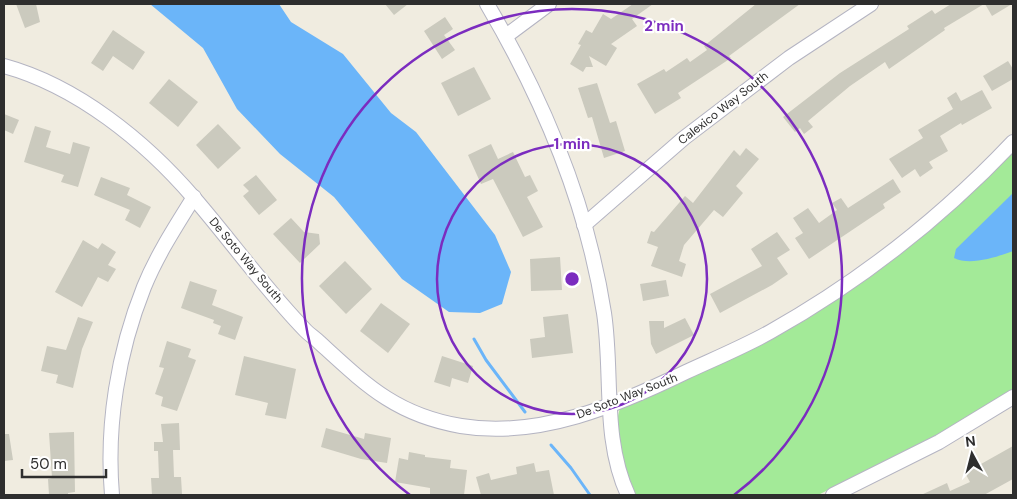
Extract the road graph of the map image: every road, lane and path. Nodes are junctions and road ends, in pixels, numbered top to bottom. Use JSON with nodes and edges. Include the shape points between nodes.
{"nodes":[{"id":1,"x":487,"y":4,"type":"edge"},
{"id":2,"x":549,"y":4,"type":"edge"},
{"id":3,"x":871,"y":4,"type":"edge"},
{"id":4,"x":506,"y":36,"type":"junction"},
{"id":5,"x":4,"y":66,"type":"edge"},
{"id":6,"x":1013,"y":142,"type":"edge"},
{"id":7,"x":194,"y":197,"type":"junction"},
{"id":8,"x":584,"y":225,"type":"junction"},
{"id":9,"x":1013,"y":397,"type":"edge"},
{"id":10,"x":610,"y":406,"type":"junction"},
{"id":11,"x":112,"y":495,"type":"edge"},
{"id":12,"x":628,"y":495,"type":"edge"},
{"id":13,"x":833,"y":495,"type":"edge"}],
"edges":[{"from":1,"to":4,"type":"street"},
{"from":2,"to":4,"type":"street"},
{"from":3,"to":8,"type":"street","name":"Calexico Way South","via":[[789,58],[692,132]]},
{"from":4,"to":8,"type":"street","via":[[551,133]]},
{"from":5,"to":7,"type":"street","name":"De Soto Way South","via":[[44,79],[85,102],[120,128]]},
{"from":6,"to":10,"type":"street","name":"De Soto Way South","via":[[983,174],[916,232],[843,285],[770,332]]},
{"from":7,"to":10,"type":"street","name":"De Soto Way South","via":[[308,334],[373,390],[399,406],[463,426],[502,429],[546,424]]},
{"from":7,"to":11,"type":"street","via":[[156,262],[127,332],[114,404]]},
{"from":8,"to":10,"type":"street","via":[[598,276],[605,323]]},
{"from":9,"to":13,"type":"street","via":[[939,442]]},
{"from":10,"to":12,"type":"street","via":[[614,446]]}]}
